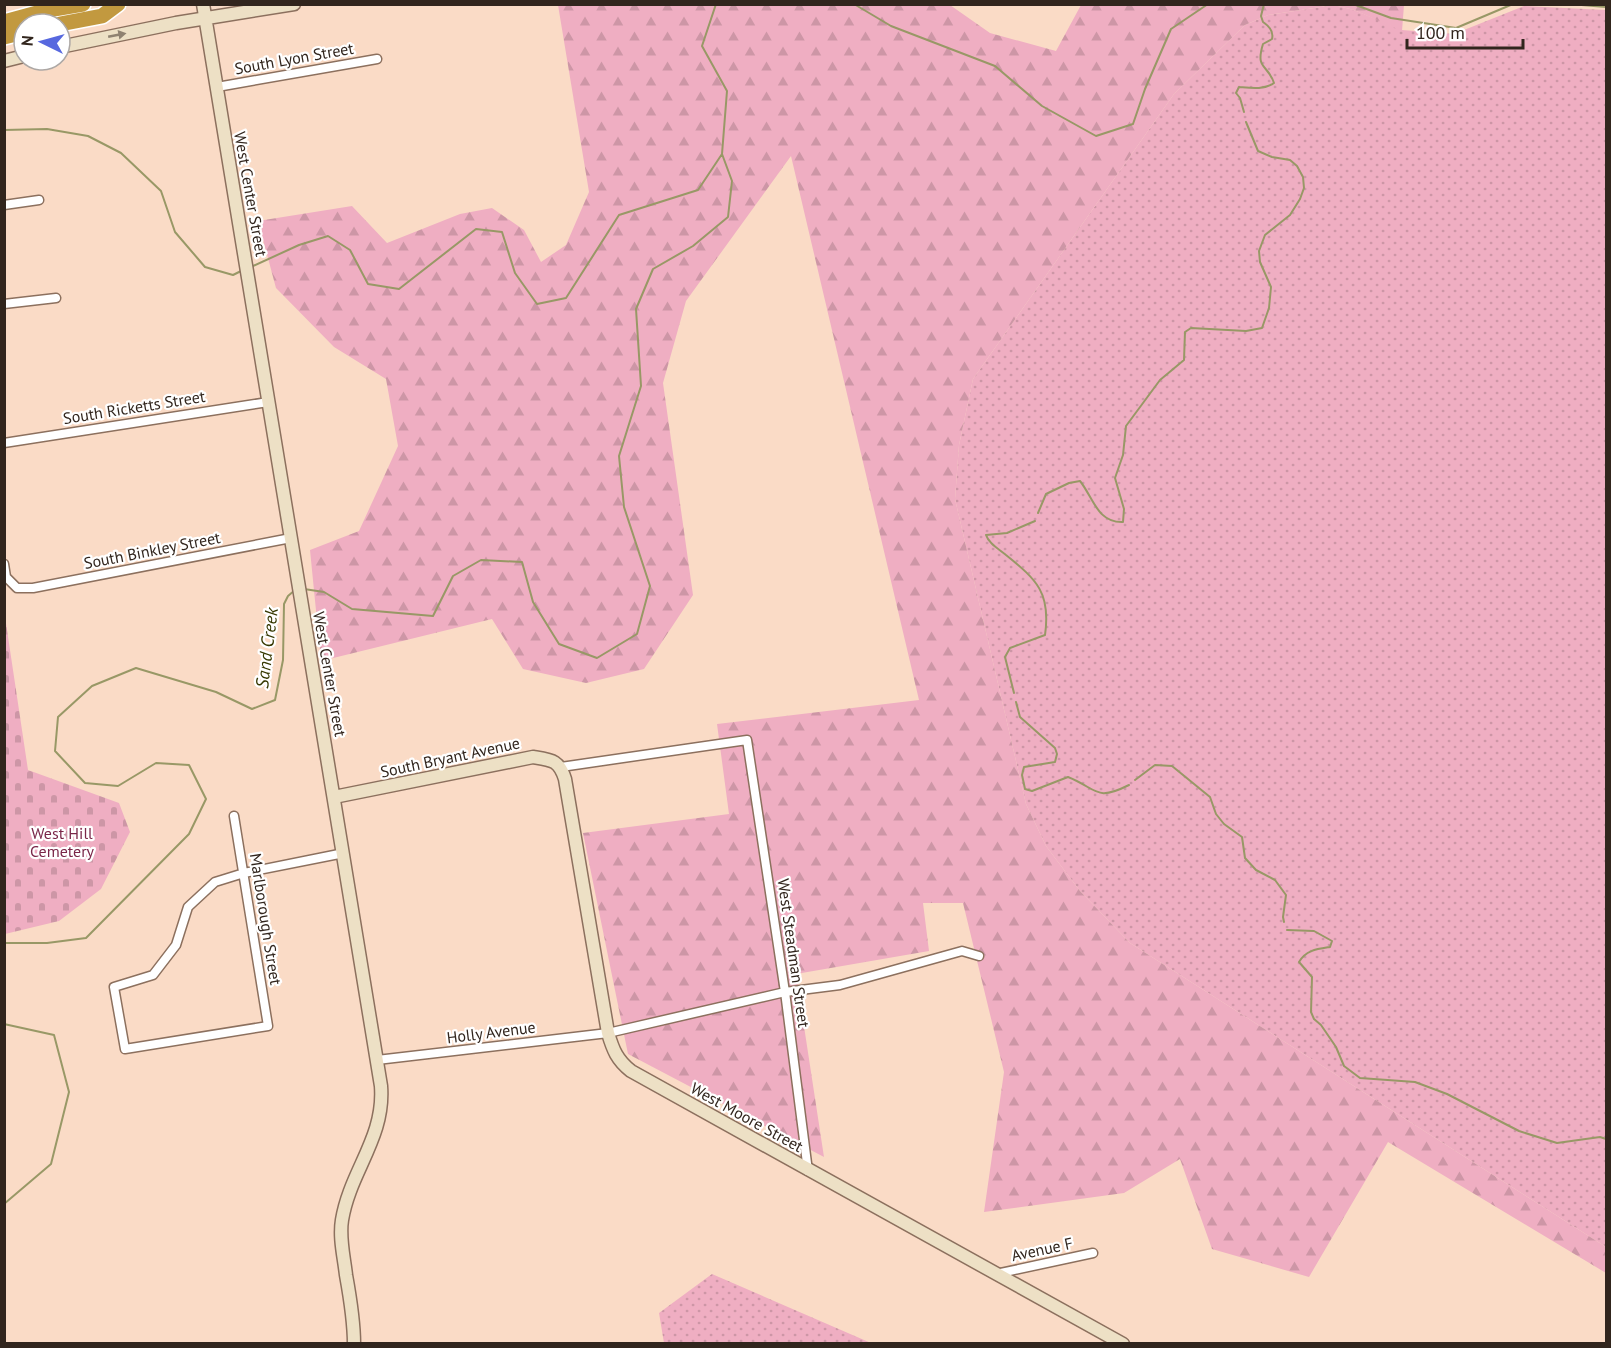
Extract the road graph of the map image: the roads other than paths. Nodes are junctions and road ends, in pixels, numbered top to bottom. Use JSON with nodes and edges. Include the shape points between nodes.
{"nodes":[{"id":1,"x":83,"y":4,"type":"edge"},
{"id":2,"x":118,"y":4,"type":"edge"},
{"id":3,"x":202,"y":4,"type":"edge"},
{"id":4,"x":294,"y":4,"type":"edge"},
{"id":5,"x":205,"y":20,"type":"junction"},
{"id":6,"x":4,"y":22,"type":"edge"},
{"id":7,"x":72,"y":22,"type":"edge"},
{"id":8,"x":72,"y":45,"type":"edge"},
{"id":9,"x":377,"y":59,"type":"dead end"},
{"id":10,"x":217,"y":87,"type":"junction"},
{"id":11,"x":39,"y":200,"type":"dead end"},
{"id":12,"x":4,"y":205,"type":"edge"},
{"id":13,"x":56,"y":297,"type":"dead end"},
{"id":14,"x":4,"y":304,"type":"edge"},
{"id":15,"x":268,"y":402,"type":"junction"},
{"id":16,"x":4,"y":443,"type":"edge"},
{"id":17,"x":291,"y":538,"type":"junction"},
{"id":18,"x":4,"y":564,"type":"edge"},
{"id":19,"x":747,"y":740,"type":"joint"},
{"id":20,"x":561,"y":767,"type":"junction"},
{"id":21,"x":334,"y":797,"type":"junction"},
{"id":22,"x":234,"y":816,"type":"dead end"},
{"id":23,"x":344,"y":853,"type":"junction"},
{"id":24,"x":244,"y":873,"type":"junction"},
{"id":25,"x":979,"y":956,"type":"dead end"},
{"id":26,"x":785,"y":992,"type":"junction"},
{"id":27,"x":608,"y":1033,"type":"junction"},
{"id":28,"x":377,"y":1060,"type":"junction"},
{"id":29,"x":808,"y":1171,"type":"junction"},
{"id":30,"x":1094,"y":1253,"type":"dead end"},
{"id":31,"x":996,"y":1274,"type":"junction"},
{"id":32,"x":354,"y":1344,"type":"edge"},
{"id":33,"x":1123,"y":1344,"type":"edge"}],
"edges":[{"from":1,"to":6,"type":"highway"},
{"from":2,"to":7,"type":"highway","via":[[102,16]]},
{"from":3,"to":5,"type":"street","name":"West Center Street"},
{"from":4,"to":5,"type":"street"},
{"from":8,"to":5,"type":"street","one_way":true},
{"from":5,"to":10,"type":"street","name":"West Center Street"},
{"from":9,"to":10,"type":"street","name":"South Lyon Street"},
{"from":10,"to":15,"type":"street","name":"West Center Street"},
{"from":11,"to":12,"type":"street"},
{"from":13,"to":14,"type":"street"},
{"from":15,"to":16,"type":"street","name":"South Ricketts Street"},
{"from":15,"to":17,"type":"street","name":"West Center Street"},
{"from":17,"to":18,"type":"street","name":"South Binkley Street","via":[[33,588],[17,588],[6,577]]},
{"from":17,"to":21,"type":"street","name":"West Center Street"},
{"from":19,"to":20,"type":"street","name":"South Bryant Avenue"},
{"from":19,"to":26,"type":"street","name":"West Steadman Street"},
{"from":20,"to":21,"type":"street","name":"South Bryant Avenue","via":[[551,760],[533,757]]},
{"from":20,"to":27,"type":"street","name":"West Moore Street"},
{"from":21,"to":23,"type":"street","name":"West Center Street"},
{"from":22,"to":24,"type":"street","name":"Marlborough Street"},
{"from":23,"to":24,"type":"street"},
{"from":23,"to":28,"type":"street","name":"West Center Street"},
{"from":24,"to":24,"type":"street","name":"Marlborough Street","via":[[215,882],[188,908],[176,945],[153,975],[114,987],[125,1049],[268,1026]]},
{"from":25,"to":26,"type":"street","name":"Holly Avenue","via":[[962,951],[840,986]]},
{"from":26,"to":27,"type":"street","name":"Holly Avenue"},
{"from":26,"to":29,"type":"street","name":"West Steadman Street"},
{"from":27,"to":28,"type":"street","name":"Holly Avenue"},
{"from":27,"to":29,"type":"street","name":"West Moore Street","via":[[614,1053],[631,1071]]},
{"from":28,"to":32,"type":"street","name":"West Center Street","via":[[382,1103],[378,1128],[346,1198],[341,1224]]},
{"from":29,"to":31,"type":"street","name":"West Moore Street"},
{"from":30,"to":31,"type":"street","name":"Avenue F"},
{"from":31,"to":33,"type":"street","name":"West Moore Street"}]}
